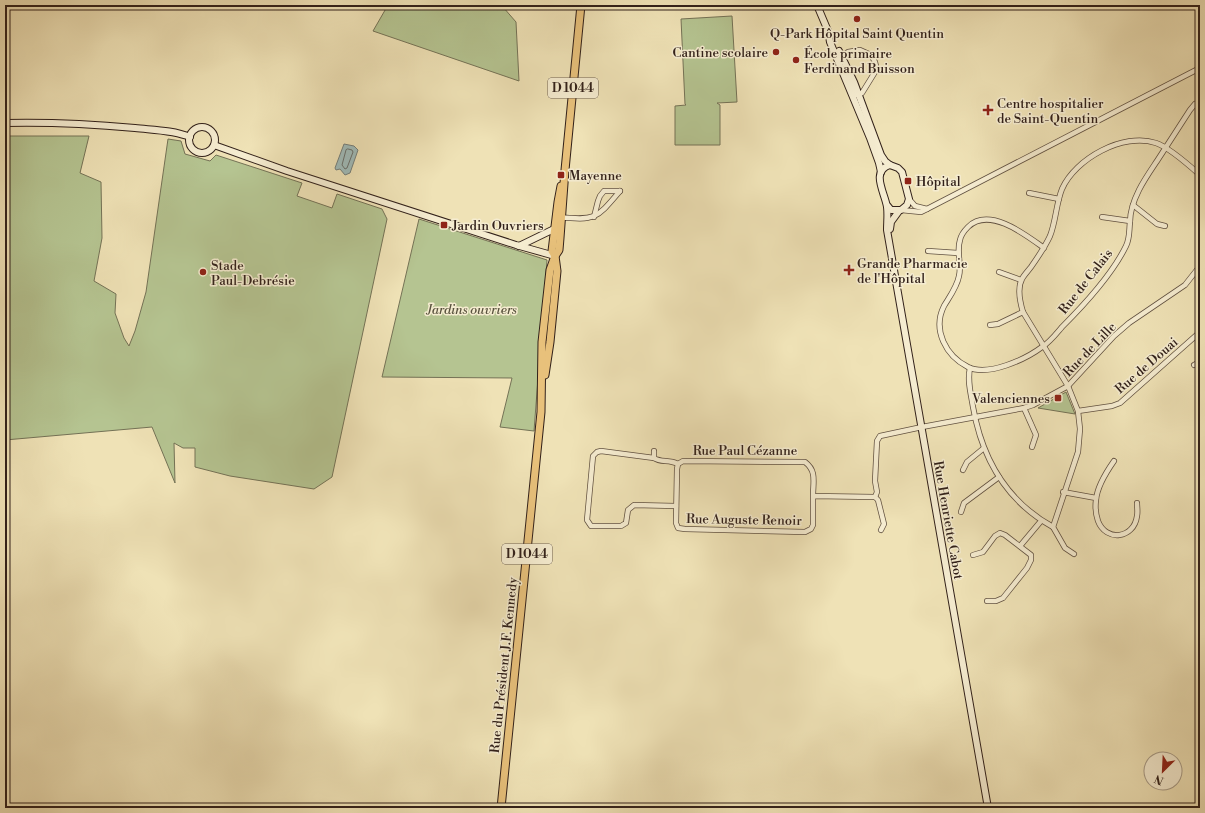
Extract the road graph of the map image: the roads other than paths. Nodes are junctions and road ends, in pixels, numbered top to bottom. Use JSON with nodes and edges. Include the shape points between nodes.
{"nodes":[{"id":1,"x":581,"y":5,"type":"edge"},
{"id":2,"x":817,"y":5,"type":"edge"},
{"id":3,"x":828,"y":31,"type":"junction"},
{"id":4,"x":841,"y":57,"type":"junction"},
{"id":5,"x":1200,"y":68,"type":"edge"},
{"id":6,"x":842,"y":69,"type":"junction"},
{"id":7,"x":859,"y":95,"type":"junction"},
{"id":8,"x":1195,"y":104,"type":"dead end"},
{"id":9,"x":5,"y":123,"type":"edge"},
{"id":10,"x":190,"y":137,"type":"junction"},
{"id":11,"x":214,"y":145,"type":"junction"},
{"id":12,"x":1166,"y":148,"type":"junction"},
{"id":13,"x":890,"y":166,"type":"junction"},
{"id":14,"x":880,"y":172,"type":"junction"},
{"id":15,"x":1200,"y":176,"type":"edge"},
{"id":16,"x":1029,"y":192,"type":"dead end"},
{"id":17,"x":909,"y":199,"type":"junction"},
{"id":18,"x":1058,"y":199,"type":"junction"},
{"id":19,"x":1132,"y":205,"type":"junction"},
{"id":20,"x":887,"y":206,"type":"junction"},
{"id":21,"x":927,"y":209,"type":"junction"},
{"id":22,"x":900,"y":211,"type":"junction"},
{"id":23,"x":559,"y":217,"type":"junction"},
{"id":24,"x":594,"y":217,"type":"junction"},
{"id":25,"x":1102,"y":217,"type":"dead end"},
{"id":26,"x":1130,"y":221,"type":"junction"},
{"id":27,"x":1165,"y":226,"type":"dead end"},
{"id":28,"x":554,"y":229,"type":"junction"},
{"id":29,"x":888,"y":235,"type":"junction"},
{"id":30,"x":519,"y":246,"type":"junction"},
{"id":31,"x":1044,"y":248,"type":"junction"},
{"id":32,"x":928,"y":251,"type":"dead end"},
{"id":33,"x":958,"y":253,"type":"junction"},
{"id":34,"x":555,"y":256,"type":"junction"},
{"id":35,"x":1200,"y":266,"type":"edge"},
{"id":36,"x":999,"y":272,"type":"dead end"},
{"id":37,"x":1021,"y":280,"type":"junction"},
{"id":38,"x":1023,"y":312,"type":"junction"},
{"id":39,"x":990,"y":325,"type":"dead end"},
{"id":40,"x":1200,"y":334,"type":"edge"},
{"id":41,"x":1043,"y":346,"type":"junction"},
{"id":42,"x":1200,"y":362,"type":"edge"},
{"id":43,"x":1194,"y":365,"type":"dead end"},
{"id":44,"x":970,"y":368,"type":"junction"},
{"id":45,"x":1068,"y":386,"type":"junction"},
{"id":46,"x":1024,"y":408,"type":"junction"},
{"id":47,"x":1078,"y":411,"type":"junction"},
{"id":48,"x":975,"y":417,"type":"junction"},
{"id":49,"x":922,"y":427,"type":"junction"},
{"id":50,"x":1032,"y":447,"type":"dead end"},
{"id":51,"x":984,"y":448,"type":"junction"},
{"id":52,"x":654,"y":452,"type":"dead end"},
{"id":53,"x":654,"y":458,"type":"junction"},
{"id":54,"x":1114,"y":461,"type":"dead end"},
{"id":55,"x":678,"y":464,"type":"junction"},
{"id":56,"x":964,"y":470,"type":"dead end"},
{"id":57,"x":998,"y":477,"type":"junction"},
{"id":58,"x":1063,"y":492,"type":"junction"},
{"id":59,"x":676,"y":494,"type":"joint"},
{"id":60,"x":813,"y":496,"type":"junction"},
{"id":61,"x":875,"y":497,"type":"junction"},
{"id":62,"x":1096,"y":498,"type":"junction"},
{"id":63,"x":1137,"y":503,"type":"dead end"},
{"id":64,"x":676,"y":506,"type":"junction"},
{"id":65,"x":961,"y":512,"type":"dead end"},
{"id":66,"x":1041,"y":521,"type":"junction"},
{"id":67,"x":1053,"y":527,"type":"junction"},
{"id":68,"x":881,"y":530,"type":"dead end"},
{"id":69,"x":1020,"y":546,"type":"junction"},
{"id":70,"x":1074,"y":554,"type":"dead end"},
{"id":71,"x":973,"y":555,"type":"dead end"},
{"id":72,"x":987,"y":601,"type":"dead end"},
{"id":73,"x":501,"y":808,"type":"edge"},
{"id":74,"x":988,"y":808,"type":"edge"}],
"edges":[{"from":1,"to":23,"type":"main road","name":"Rue du Président J.F. Kennedy","number":"D 1044"},
{"from":2,"to":3,"type":"street"},
{"from":3,"to":4,"type":"street"},
{"from":3,"to":6,"type":"street"},
{"from":4,"to":7,"type":"street"},
{"from":4,"to":7,"type":"street","via":[[848,52],[860,50],[870,55],[875,62],[874,72]]},
{"from":5,"to":21,"type":"street"},
{"from":6,"to":7,"type":"street","via":[[856,95]]},
{"from":6,"to":14,"type":"street","via":[[870,138]]},
{"from":7,"to":13,"type":"street","via":[[884,161]]},
{"from":8,"to":12,"type":"street","name":"Rue de Calais"},
{"from":9,"to":10,"type":"street","via":[[94,124],[171,132]]},
{"from":10,"to":11,"type":"street","via":[[190,144],[198,152],[209,151]]},
{"from":10,"to":11,"type":"street","via":[[198,128],[206,128],[214,136]]},
{"from":11,"to":30,"type":"street"},
{"from":12,"to":15,"type":"street"},
{"from":12,"to":18,"type":"street","via":[[1152,142],[1135,142],[1122,143],[1099,152],[1079,166],[1068,178]]},
{"from":12,"to":19,"type":"street","name":"Rue de Calais"},
{"from":13,"to":14,"type":"street"},
{"from":13,"to":17,"type":"street","via":[[902,172]]},
{"from":14,"to":20,"type":"street","name":"Rue Henriette Cabot","via":[[879,179]]},
{"from":16,"to":18,"type":"street"},
{"from":17,"to":21,"type":"street","via":[[915,206]]},
{"from":17,"to":22,"type":"street"},
{"from":18,"to":31,"type":"street","via":[[1053,227]]},
{"from":19,"to":26,"type":"street","name":"Rue de Calais"},
{"from":19,"to":27,"type":"street","via":[[1157,224]]},
{"from":20,"to":22,"type":"street","via":[[891,210]]},
{"from":20,"to":29,"type":"street","name":"Rue Henriette Cabot"},
{"from":21,"to":22,"type":"street","via":[[921,212]]},
{"from":22,"to":29,"type":"street","via":[[891,222]]},
{"from":23,"to":24,"type":"street"},
{"from":23,"to":28,"type":"main road","name":"Rue du Président J.F. Kennedy","number":"D 1044"},
{"from":23,"to":34,"type":"main road","name":"Rue du Président J.F. Kennedy","number":"D 1044","via":[[559,250]]},
{"from":24,"to":24,"type":"street","via":[[604,191],[620,191],[604,211]]},
{"from":25,"to":26,"type":"street"},
{"from":26,"to":41,"type":"street","name":"Rue de Calais","via":[[1126,245],[1108,274],[1080,309]]},
{"from":28,"to":30,"type":"street"},
{"from":28,"to":34,"type":"main road","name":"Rue du Président J.F. Kennedy","number":"D 1044","via":[[552,251]]},
{"from":29,"to":49,"type":"street","name":"Rue Henriette Cabot"},
{"from":30,"to":34,"type":"street"},
{"from":31,"to":33,"type":"street","via":[[1010,226],[986,220],[970,225],[964,232]]},
{"from":31,"to":37,"type":"street"},
{"from":32,"to":33,"type":"street"},
{"from":33,"to":44,"type":"street","via":[[958,283],[944,307],[939,326],[941,337],[949,351]]},
{"from":34,"to":73,"type":"main road","name":"Rue du Président J.F. Kennedy","number":"D 1044","via":[[550,270],[542,342],[541,405]]},
{"from":35,"to":45,"type":"street","name":"Rue de Lille","via":[[1185,285],[1114,336]]},
{"from":36,"to":37,"type":"street"},
{"from":37,"to":38,"type":"street","via":[[1020,302]]},
{"from":38,"to":39,"type":"street","via":[[998,324]]},
{"from":38,"to":41,"type":"street"},
{"from":40,"to":47,"type":"street","name":"Rue de Douai","via":[[1120,403]]},
{"from":41,"to":44,"type":"street","name":"Rue de Calais","via":[[1011,364],[993,369]]},
{"from":41,"to":45,"type":"street"},
{"from":42,"to":43,"type":"street"},
{"from":44,"to":48,"type":"street","via":[[968,378]]},
{"from":45,"to":46,"type":"street","name":"Rue de Lille"},
{"from":45,"to":47,"type":"street"},
{"from":46,"to":48,"type":"street","name":"Rue de Lille"},
{"from":46,"to":50,"type":"street","via":[[1036,435]]},
{"from":47,"to":58,"type":"street","via":[[1078,452]]},
{"from":48,"to":49,"type":"street","name":"Rue de Lille"},
{"from":48,"to":51,"type":"street"},
{"from":49,"to":61,"type":"street","via":[[878,438]]},
{"from":49,"to":74,"type":"street","name":"Rue Henriette Cabot"},
{"from":51,"to":56,"type":"street","via":[[967,462]]},
{"from":51,"to":57,"type":"street"},
{"from":52,"to":53,"type":"street"},
{"from":53,"to":55,"type":"street"},
{"from":53,"to":64,"type":"street","via":[[597,452],[593,456],[586,520],[591,526],[621,526],[626,523],[628,510],[634,505]]},
{"from":54,"to":62,"type":"street","via":[[1106,472]]},
{"from":55,"to":59,"type":"street","name":"Rue Paul Cézanne"},
{"from":55,"to":60,"type":"street","name":"Rue Paul Cézanne","via":[[683,461],[805,462],[813,472]]},
{"from":57,"to":65,"type":"street","via":[[964,503]]},
{"from":57,"to":66,"type":"street","via":[[1017,500]]},
{"from":58,"to":62,"type":"street"},
{"from":58,"to":67,"type":"street"},
{"from":59,"to":64,"type":"street","name":"Rue Auguste Renoir"},
{"from":60,"to":61,"type":"street"},
{"from":60,"to":64,"type":"street","name":"Rue Auguste Renoir","via":[[813,525],[806,532],[678,528]]},
{"from":61,"to":68,"type":"street","via":[[884,524]]},
{"from":62,"to":63,"type":"street","via":[[1099,523],[1111,534],[1119,535],[1126,534],[1134,525]]},
{"from":66,"to":67,"type":"street"},
{"from":66,"to":69,"type":"street"},
{"from":67,"to":70,"type":"street","via":[[1065,548]]},
{"from":69,"to":71,"type":"street","via":[[1000,533],[983,552]]},
{"from":69,"to":72,"type":"street","via":[[1031,555],[1027,568],[1003,598]]}]}
